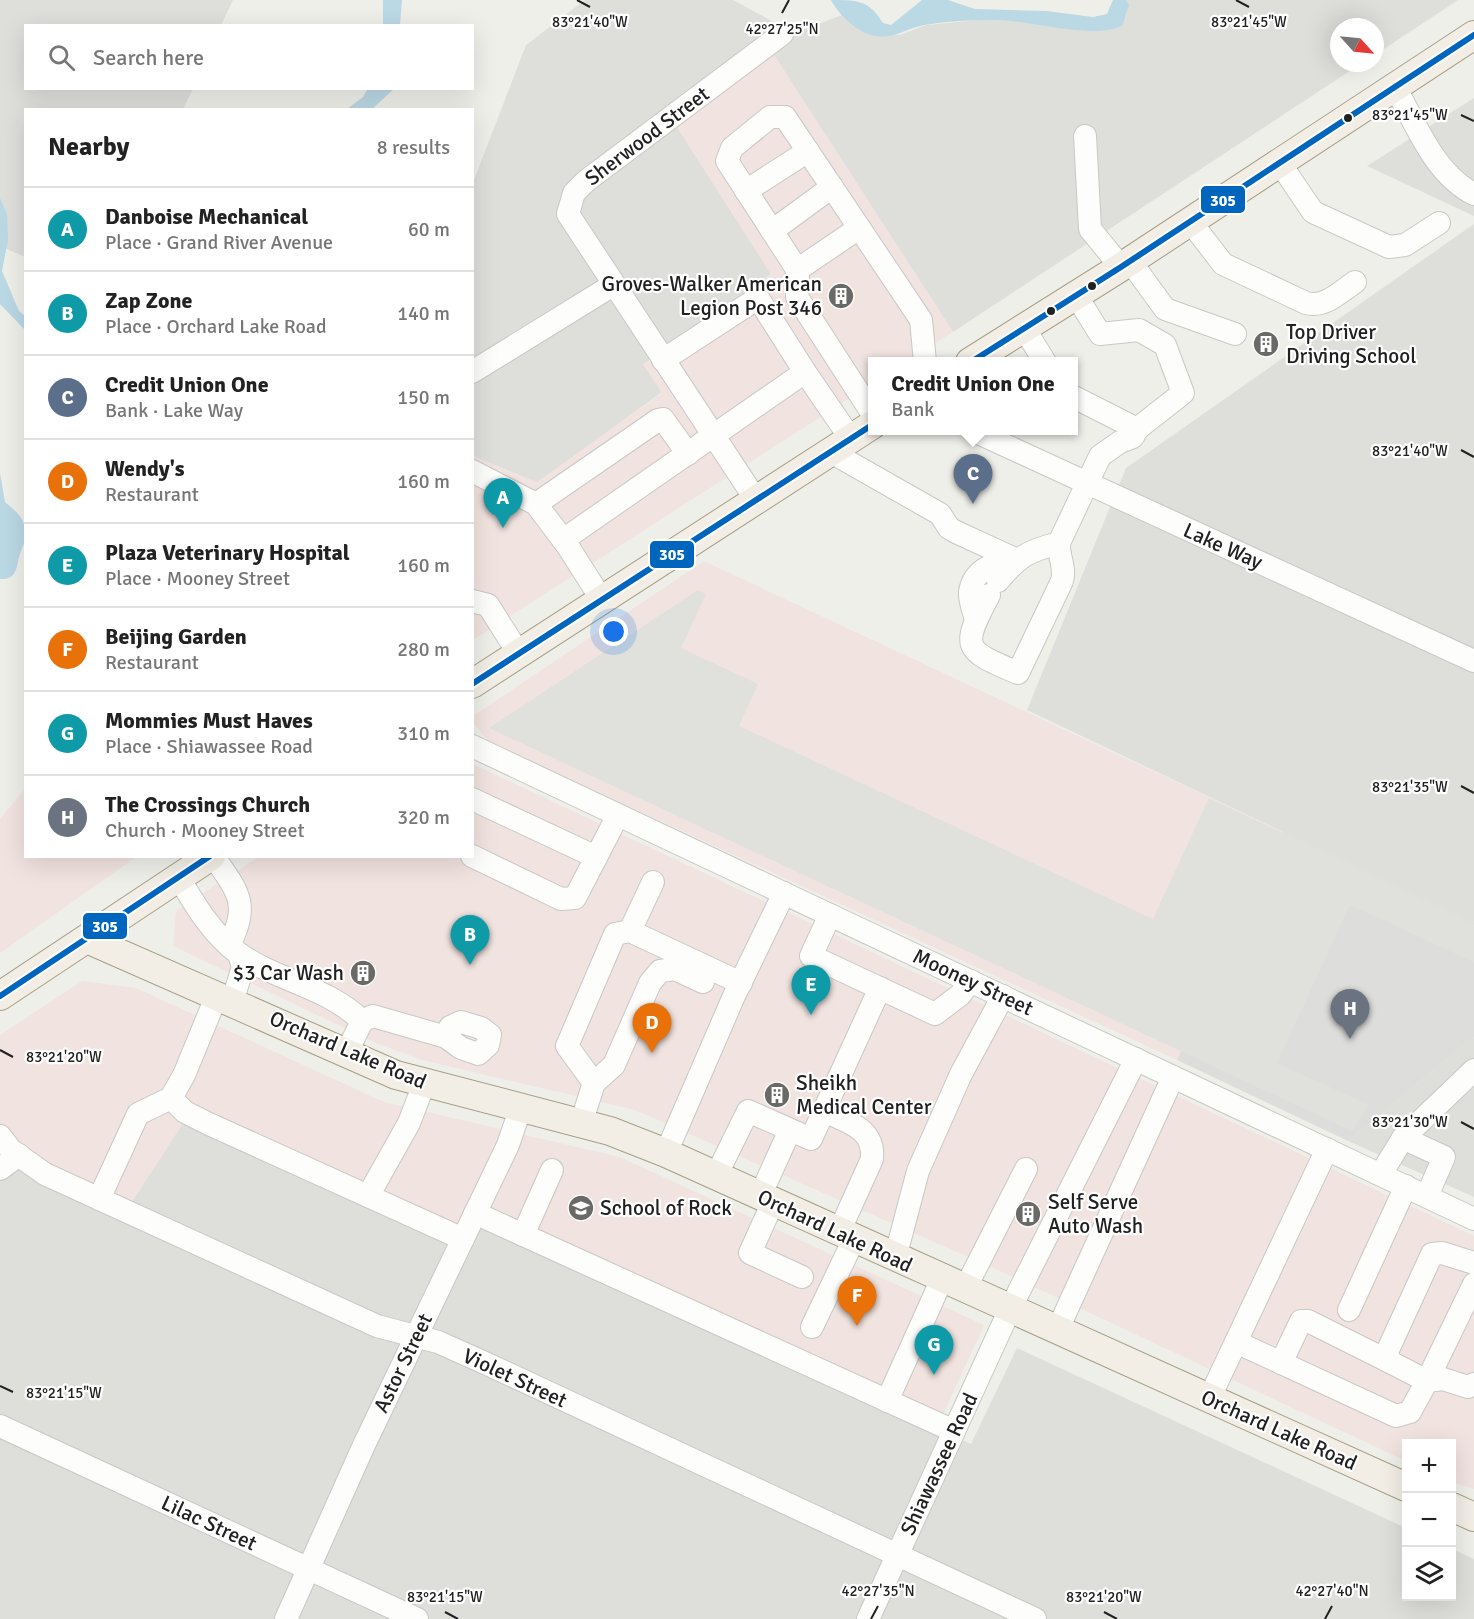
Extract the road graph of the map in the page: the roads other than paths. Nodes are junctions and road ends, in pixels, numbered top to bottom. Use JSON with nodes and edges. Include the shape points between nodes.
{"nodes":[{"id":1,"x":782,"y":34,"type":"dead end"},
{"id":2,"x":1474,"y":35,"type":"edge"},
{"id":3,"x":1395,"y":87,"type":"junction"},
{"id":4,"x":1085,"y":136,"type":"dead end"},
{"id":5,"x":808,"y":151,"type":"junction"},
{"id":6,"x":1279,"y":162,"type":"junction"},
{"id":7,"x":832,"y":187,"type":"junction"},
{"id":8,"x":746,"y":190,"type":"junction"},
{"id":9,"x":1474,"y":194,"type":"edge"},
{"id":10,"x":1190,"y":221,"type":"junction"},
{"id":11,"x":1438,"y":222,"type":"dead end"},
{"id":12,"x":859,"y":228,"type":"junction"},
{"id":13,"x":772,"y":231,"type":"junction"},
{"id":14,"x":1125,"y":264,"type":"junction"},
{"id":15,"x":797,"y":270,"type":"junction"},
{"id":16,"x":1355,"y":282,"type":"dead end"},
{"id":17,"x":613,"y":285,"type":"junction"},
{"id":18,"x":1076,"y":295,"type":"junction"},
{"id":19,"x":1024,"y":328,"type":"junction"},
{"id":20,"x":1235,"y":334,"type":"dead end"},
{"id":21,"x":925,"y":357,"type":"edge"},
{"id":22,"x":978,"y":357,"type":"edge"},
{"id":23,"x":1042,"y":357,"type":"edge"},
{"id":24,"x":663,"y":360,"type":"junction"},
{"id":25,"x":474,"y":371,"type":"edge"},
{"id":26,"x":806,"y":372,"type":"junction"},
{"id":27,"x":1078,"y":399,"type":"edge"},
{"id":28,"x":868,"y":405,"type":"edge"},
{"id":29,"x":1137,"y":429,"type":"junction"},
{"id":30,"x":982,"y":435,"type":"edge"},
{"id":31,"x":713,"y":436,"type":"junction"},
{"id":32,"x":851,"y":438,"type":"edge"},
{"id":33,"x":688,"y":453,"type":"junction"},
{"id":34,"x":474,"y":472,"type":"edge"},
{"id":35,"x":1087,"y":485,"type":"junction"},
{"id":36,"x":756,"y":500,"type":"junction"},
{"id":37,"x":536,"y":504,"type":"junction"},
{"id":38,"x":563,"y":540,"type":"junction"},
{"id":39,"x":1059,"y":543,"type":"junction"},
{"id":40,"x":1017,"y":560,"type":"junction"},
{"id":41,"x":602,"y":600,"type":"junction"},
{"id":42,"x":474,"y":602,"type":"edge"},
{"id":43,"x":976,"y":620,"type":"junction"},
{"id":44,"x":519,"y":654,"type":"junction"},
{"id":45,"x":1474,"y":662,"type":"edge"},
{"id":46,"x":474,"y":683,"type":"edge"},
{"id":47,"x":474,"y":747,"type":"edge"},
{"id":48,"x":474,"y":800,"type":"edge"},
{"id":49,"x":618,"y":814,"type":"junction"},
{"id":50,"x":474,"y":857,"type":"edge"},
{"id":51,"x":596,"y":857,"type":"junction"},
{"id":52,"x":209,"y":858,"type":"edge"},
{"id":53,"x":213,"y":858,"type":"edge"},
{"id":54,"x":179,"y":878,"type":"junction"},
{"id":55,"x":653,"y":882,"type":"dead end"},
{"id":56,"x":784,"y":893,"type":"junction"},
{"id":57,"x":830,"y":915,"type":"junction"},
{"id":58,"x":630,"y":931,"type":"junction"},
{"id":59,"x":87,"y":939,"type":"junction"},
{"id":60,"x":234,"y":950,"type":"junction"},
{"id":61,"x":971,"y":981,"type":"junction"},
{"id":62,"x":880,"y":988,"type":"junction"},
{"id":63,"x":737,"y":990,"type":"junction"},
{"id":64,"x":0,"y":996,"type":"edge"},
{"id":65,"x":1003,"y":996,"type":"junction"},
{"id":66,"x":225,"y":999,"type":"junction"},
{"id":67,"x":362,"y":1021,"type":"junction"},
{"id":68,"x":446,"y":1037,"type":"dead end"},
{"id":69,"x":346,"y":1054,"type":"junction"},
{"id":70,"x":1136,"y":1059,"type":"junction"},
{"id":71,"x":1474,"y":1070,"type":"edge"},
{"id":72,"x":1173,"y":1077,"type":"junction"},
{"id":73,"x":600,"y":1080,"type":"junction"},
{"id":74,"x":424,"y":1084,"type":"junction"},
{"id":75,"x":171,"y":1098,"type":"junction"},
{"id":76,"x":521,"y":1107,"type":"junction"},
{"id":77,"x":824,"y":1111,"type":"junction"},
{"id":78,"x":581,"y":1123,"type":"junction"},
{"id":79,"x":790,"y":1130,"type":"junction"},
{"id":80,"x":0,"y":1136,"type":"edge"},
{"id":81,"x":1403,"y":1138,"type":"junction"},
{"id":82,"x":1328,"y":1149,"type":"junction"},
{"id":83,"x":666,"y":1153,"type":"junction"},
{"id":84,"x":19,"y":1155,"type":"junction"},
{"id":85,"x":0,"y":1169,"type":"edge"},
{"id":86,"x":1026,"y":1169,"type":"dead end"},
{"id":87,"x":552,"y":1170,"type":"dead end"},
{"id":88,"x":1381,"y":1174,"type":"junction"},
{"id":89,"x":716,"y":1176,"type":"junction"},
{"id":90,"x":1406,"y":1186,"type":"junction"},
{"id":91,"x":1426,"y":1196,"type":"junction"},
{"id":92,"x":368,"y":1197,"type":"junction"},
{"id":93,"x":99,"y":1198,"type":"junction"},
{"id":94,"x":766,"y":1199,"type":"junction"},
{"id":95,"x":475,"y":1213,"type":"junction"},
{"id":96,"x":1474,"y":1219,"type":"edge"},
{"id":97,"x":523,"y":1235,"type":"junction"},
{"id":98,"x":847,"y":1236,"type":"junction"},
{"id":99,"x":463,"y":1239,"type":"junction"},
{"id":100,"x":895,"y":1258,"type":"junction"},
{"id":101,"x":1474,"y":1263,"type":"edge"},
{"id":102,"x":802,"y":1277,"type":"dead end"},
{"id":103,"x":954,"y":1284,"type":"junction"},
{"id":104,"x":1474,"y":1284,"type":"edge"},
{"id":105,"x":1010,"y":1309,"type":"junction"},
{"id":106,"x":1349,"y":1310,"type":"dead end"},
{"id":107,"x":812,"y":1327,"type":"dead end"},
{"id":108,"x":1057,"y":1330,"type":"junction"},
{"id":109,"x":416,"y":1338,"type":"junction"},
{"id":110,"x":1236,"y":1342,"type":"junction"},
{"id":111,"x":1390,"y":1362,"type":"junction"},
{"id":112,"x":1281,"y":1363,"type":"junction"},
{"id":113,"x":1426,"y":1381,"type":"junction"},
{"id":114,"x":1474,"y":1384,"type":"edge"},
{"id":115,"x":1209,"y":1399,"type":"junction"},
{"id":116,"x":886,"y":1401,"type":"junction"},
{"id":117,"x":0,"y":1426,"type":"edge"},
{"id":118,"x":954,"y":1431,"type":"junction"},
{"id":119,"x":1402,"y":1485,"type":"edge"},
{"id":120,"x":1456,"y":1509,"type":"edge"},
{"id":121,"x":1474,"y":1517,"type":"edge"},
{"id":122,"x":897,"y":1556,"type":"junction"},
{"id":123,"x":309,"y":1569,"type":"junction"},
{"id":124,"x":286,"y":1619,"type":"edge"},
{"id":125,"x":417,"y":1619,"type":"edge"},
{"id":126,"x":868,"y":1619,"type":"edge"},
{"id":127,"x":1035,"y":1619,"type":"edge"}],
"edges":[{"from":1,"to":17,"type":"street","name":"Sherwood Street","via":[[574,193],[568,214]]},
{"from":2,"to":3,"type":"main road"},
{"from":3,"to":6,"type":"main road"},
{"from":3,"to":9,"type":"street","via":[[1434,159]]},
{"from":4,"to":14,"type":"street","via":[[1090,229]]},
{"from":5,"to":7,"type":"street"},
{"from":5,"to":8,"type":"street"},
{"from":5,"to":8,"type":"street","via":[[785,117],[770,117],[732,148],[728,160]]},
{"from":6,"to":10,"type":"main road"},
{"from":6,"to":11,"type":"street","via":[[1313,212],[1389,247],[1405,245]]},
{"from":7,"to":12,"type":"street"},
{"from":7,"to":13,"type":"street"},
{"from":8,"to":13,"type":"street"},
{"from":10,"to":14,"type":"main road"},
{"from":10,"to":16,"type":"street","via":[[1223,264],[1314,306]]},
{"from":12,"to":15,"type":"street"},
{"from":12,"to":21,"type":"street","via":[[921,320]]},
{"from":13,"to":15,"type":"street"},
{"from":14,"to":18,"type":"main road"},
{"from":14,"to":20,"type":"street","via":[[1165,309]]},
{"from":15,"to":28,"type":"street","via":[[797,297]]},
{"from":17,"to":24,"type":"street","name":"Sherwood Street"},
{"from":17,"to":25,"type":"street"},
{"from":18,"to":19,"type":"main road"},
{"from":18,"to":29,"type":"street","via":[[1100,334],[1139,330],[1166,345],[1183,393]]},
{"from":19,"to":22,"type":"main road"},
{"from":19,"to":23,"type":"street"},
{"from":24,"to":26,"type":"street","via":[[758,298]]},
{"from":24,"to":31,"type":"street","name":"Sherwood Street"},
{"from":26,"to":31,"type":"street"},
{"from":26,"to":32,"type":"street"},
{"from":27,"to":29,"type":"street"},
{"from":29,"to":35,"type":"street","via":[[1133,436],[1100,456]]},
{"from":30,"to":35,"type":"street","name":"Lake Way"},
{"from":31,"to":33,"type":"street"},
{"from":31,"to":36,"type":"street","name":"Sherwood Street"},
{"from":32,"to":36,"type":"main road"},
{"from":32,"to":40,"type":"street","via":[[940,514],[949,528]]},
{"from":33,"to":37,"type":"street","via":[[668,423],[658,420]]},
{"from":33,"to":38,"type":"street"},
{"from":34,"to":37,"type":"street"},
{"from":35,"to":39,"type":"street"},
{"from":35,"to":45,"type":"street","name":"Lake Way"},
{"from":36,"to":41,"type":"main road"},
{"from":37,"to":38,"type":"street"},
{"from":38,"to":41,"type":"street"},
{"from":39,"to":40,"type":"street","via":[[1028,551]]},
{"from":39,"to":43,"type":"street","via":[[1064,567],[1062,581],[1018,673],[972,648],[970,640]]},
{"from":40,"to":43,"type":"street","via":[[994,588]]},
{"from":40,"to":43,"type":"street","via":[[986,567],[974,584],[970,593]]},
{"from":41,"to":44,"type":"main road"},
{"from":42,"to":44,"type":"street","via":[[488,606]]},
{"from":44,"to":46,"type":"main road"},
{"from":47,"to":49,"type":"street","name":"Mooney Street"},
{"from":48,"to":51,"type":"street"},
{"from":49,"to":51,"type":"street"},
{"from":49,"to":56,"type":"street","name":"Mooney Street"},
{"from":50,"to":51,"type":"street","via":[[569,900],[575,898]]},
{"from":52,"to":54,"type":"main road"},
{"from":53,"to":60,"type":"street","via":[[242,904]]},
{"from":54,"to":59,"type":"main road"},
{"from":54,"to":60,"type":"street","via":[[202,916]]},
{"from":55,"to":58,"type":"street"},
{"from":56,"to":57,"type":"street","name":"Mooney Street"},
{"from":56,"to":63,"type":"street"},
{"from":57,"to":61,"type":"street","name":"Mooney Street"},
{"from":57,"to":62,"type":"street","via":[[811,956]]},
{"from":58,"to":63,"type":"street"},
{"from":58,"to":73,"type":"street","via":[[615,934],[567,1046]]},
{"from":59,"to":64,"type":"main road"},
{"from":59,"to":66,"type":"main road","name":"Orchard Lake Road"},
{"from":60,"to":66,"type":"street","via":[[243,967]]},
{"from":60,"to":67,"type":"street","via":[[334,999]]},
{"from":61,"to":62,"type":"street","via":[[960,995],[934,1014]]},
{"from":61,"to":65,"type":"street","name":"Mooney Street"},
{"from":62,"to":77,"type":"street"},
{"from":63,"to":73,"type":"street","via":[[675,969],[660,971],[650,983],[614,1065]]},
{"from":63,"to":83,"type":"street"},
{"from":65,"to":70,"type":"street","name":"Mooney Street"},
{"from":65,"to":100,"type":"street","via":[[961,1074],[918,1171]]},
{"from":66,"to":69,"type":"main road","name":"Orchard Lake Road"},
{"from":66,"to":75,"type":"street"},
{"from":67,"to":68,"type":"street","via":[[381,1017]]},
{"from":67,"to":69,"type":"street"},
{"from":69,"to":74,"type":"main road","name":"Orchard Lake Road"},
{"from":70,"to":72,"type":"street","name":"Mooney Street"},
{"from":70,"to":105,"type":"street","name":"Shiawassee Road"},
{"from":71,"to":81,"type":"street"},
{"from":72,"to":82,"type":"street","name":"Mooney Street"},
{"from":72,"to":108,"type":"street"},
{"from":73,"to":78,"type":"street"},
{"from":74,"to":76,"type":"main road","name":"Orchard Lake Road"},
{"from":74,"to":92,"type":"street","via":[[409,1123]]},
{"from":75,"to":92,"type":"street","via":[[185,1112],[208,1124]]},
{"from":75,"to":93,"type":"street","via":[[138,1114]]},
{"from":76,"to":78,"type":"main road","name":"Orchard Lake Road"},
{"from":76,"to":95,"type":"street","name":"Astor Street","via":[[508,1145]]},
{"from":77,"to":79,"type":"street","via":[[811,1139]]},
{"from":77,"to":98,"type":"street","via":[[861,1128],[873,1149]]},
{"from":78,"to":83,"type":"main road","name":"Orchard Lake Road"},
{"from":79,"to":89,"type":"street","via":[[748,1111]]},
{"from":79,"to":94,"type":"street"},
{"from":80,"to":84,"type":"street","name":"Violet Street"},
{"from":81,"to":88,"type":"street"},
{"from":81,"to":91,"type":"street","via":[[1444,1157]]},
{"from":82,"to":88,"type":"street","name":"Mooney Street"},
{"from":82,"to":110,"type":"street"},
{"from":83,"to":89,"type":"main road","name":"Orchard Lake Road"},
{"from":84,"to":85,"type":"street"},
{"from":84,"to":93,"type":"street","name":"Violet Street","via":[[45,1174]]},
{"from":86,"to":103,"type":"street"},
{"from":87,"to":97,"type":"street"},
{"from":88,"to":90,"type":"street","name":"Mooney Street"},
{"from":89,"to":94,"type":"main road","name":"Orchard Lake Road"},
{"from":90,"to":91,"type":"street","name":"Mooney Street"},
{"from":90,"to":106,"type":"street"},
{"from":91,"to":96,"type":"street","name":"Mooney Street"},
{"from":92,"to":99,"type":"street"},
{"from":93,"to":109,"type":"street","name":"Violet Street","via":[[377,1326]]},
{"from":94,"to":98,"type":"main road","name":"Orchard Lake Road"},
{"from":94,"to":102,"type":"street","via":[[750,1253]]},
{"from":95,"to":97,"type":"street"},
{"from":95,"to":99,"type":"street","name":"Astor Street"},
{"from":97,"to":116,"type":"street"},
{"from":98,"to":100,"type":"main road","name":"Orchard Lake Road"},
{"from":98,"to":107,"type":"street"},
{"from":99,"to":109,"type":"street","name":"Astor Street"},
{"from":100,"to":103,"type":"main road","name":"Orchard Lake Road"},
{"from":101,"to":111,"type":"street","via":[[1442,1253],[1432,1254],[1387,1352]]},
{"from":103,"to":105,"type":"main road","name":"Orchard Lake Road"},
{"from":103,"to":116,"type":"street"},
{"from":104,"to":113,"type":"street"},
{"from":105,"to":108,"type":"main road","name":"Orchard Lake Road"},
{"from":105,"to":118,"type":"street","name":"Shiawassee Road"},
{"from":108,"to":115,"type":"main road","name":"Orchard Lake Road"},
{"from":109,"to":122,"type":"street","name":"Violet Street","via":[[438,1342],[485,1363]]},
{"from":109,"to":123,"type":"street","name":"Astor Street"},
{"from":110,"to":112,"type":"street"},
{"from":110,"to":115,"type":"street"},
{"from":111,"to":112,"type":"street","via":[[1308,1321],[1300,1322]]},
{"from":111,"to":113,"type":"street"},
{"from":112,"to":113,"type":"street","via":[[1396,1416],[1410,1412]]},
{"from":113,"to":114,"type":"street","via":[[1443,1379],[1468,1387]]},
{"from":115,"to":119,"type":"main road","name":"Orchard Lake Road"},
{"from":116,"to":118,"type":"street"},
{"from":117,"to":123,"type":"street","name":"Lilac Street"},
{"from":118,"to":122,"type":"street","name":"Shiawassee Road"},
{"from":120,"to":121,"type":"main road"},
{"from":122,"to":126,"type":"street","name":"Shiawassee Road"},
{"from":122,"to":127,"type":"street","name":"Violet Street"},
{"from":123,"to":124,"type":"street","name":"Astor Street"},
{"from":123,"to":125,"type":"street","name":"Lilac Street"}]}
